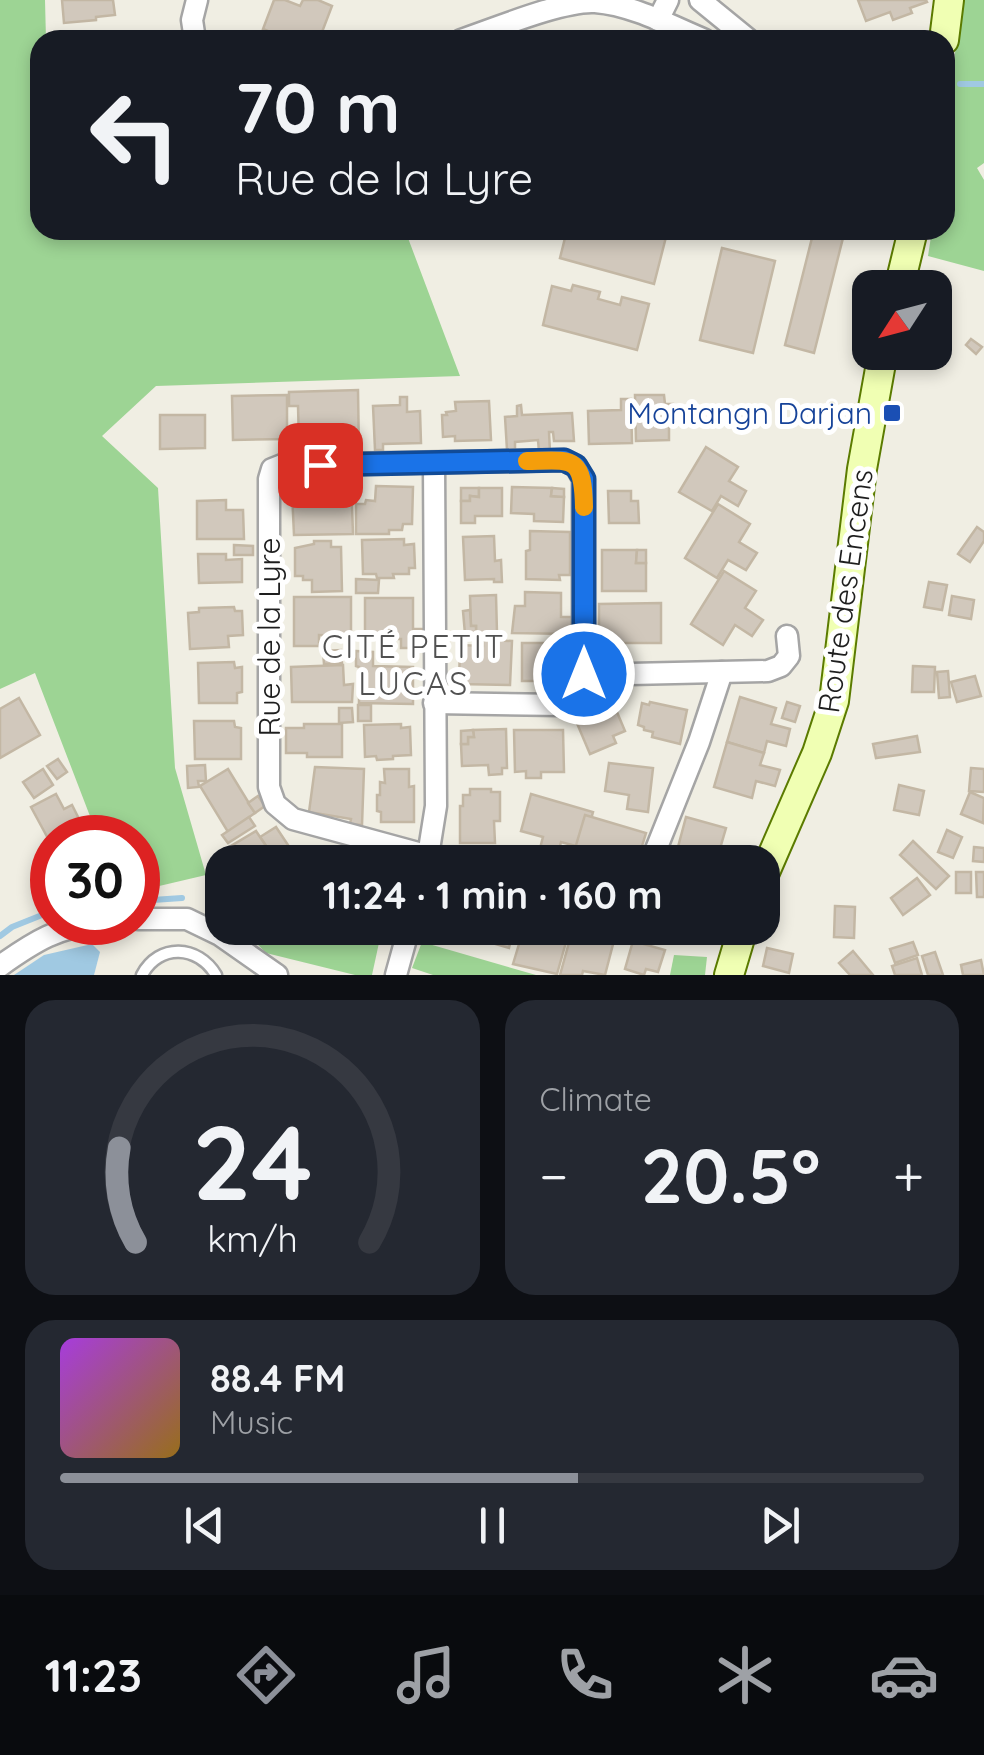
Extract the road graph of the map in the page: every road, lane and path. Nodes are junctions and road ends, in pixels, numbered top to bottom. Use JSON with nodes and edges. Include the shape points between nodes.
{"nodes":[{"id":1,"x":196,"y":0,"type":"edge"},
{"id":2,"x":668,"y":0,"type":"edge"},
{"id":3,"x":700,"y":0,"type":"edge"},
{"id":4,"x":948,"y":0,"type":"edge"},
{"id":5,"x":658,"y":20,"type":"junction"},
{"id":6,"x":194,"y":30,"type":"edge"},
{"id":7,"x":493,"y":30,"type":"edge"},
{"id":8,"x":682,"y":30,"type":"edge"},
{"id":9,"x":737,"y":30,"type":"edge"},
{"id":10,"x":945,"y":30,"type":"edge"},
{"id":11,"x":911,"y":240,"type":"edge"},
{"id":12,"x":904,"y":270,"type":"edge"},
{"id":13,"x":881,"y":370,"type":"edge"},
{"id":14,"x":434,"y":463,"type":"junction"},
{"id":15,"x":787,"y":636,"type":"dead end"},
{"id":16,"x":722,"y":672,"type":"junction"},
{"id":17,"x":584,"y":674,"type":"junction"},
{"id":18,"x":434,"y":703,"type":"junction"},
{"id":19,"x":381,"y":845,"type":"edge"},
{"id":20,"x":430,"y":845,"type":"edge"},
{"id":21,"x":658,"y":845,"type":"edge"},
{"id":22,"x":777,"y":845,"type":"edge"},
{"id":23,"x":160,"y":920,"type":"edge"},
{"id":24,"x":30,"y":944,"type":"edge"},
{"id":25,"x":404,"y":945,"type":"edge"},
{"id":26,"x":738,"y":945,"type":"edge"},
{"id":27,"x":0,"y":966,"type":"edge"},
{"id":28,"x":142,"y":975,"type":"edge"},
{"id":29,"x":216,"y":975,"type":"edge"},
{"id":30,"x":277,"y":975,"type":"edge"},
{"id":31,"x":396,"y":975,"type":"edge"},
{"id":32,"x":728,"y":975,"type":"edge"}],
"edges":[{"from":1,"to":6,"type":"street"},
{"from":2,"to":5,"type":"street"},
{"from":3,"to":9,"type":"street"},
{"from":4,"to":10,"type":"street"},
{"from":5,"to":7,"type":"street","via":[[578,3]]},
{"from":5,"to":8,"type":"street"},
{"from":11,"to":12,"type":"street"},
{"from":13,"to":22,"type":"street","name":"Route des Encens","via":[[834,701]]},
{"from":14,"to":17,"type":"street","name":"Rue de la Lyre","via":[[564,460],[576,466],[584,479]]},
{"from":14,"to":18,"type":"street"},
{"from":14,"to":19,"type":"street","name":"Rue de la Lyre","via":[[282,465],[269,479],[269,788],[293,819]]},
{"from":15,"to":16,"type":"street","via":[[789,656],[781,666]]},
{"from":16,"to":17,"type":"street"},
{"from":16,"to":21,"type":"street"},
{"from":17,"to":18,"type":"street","via":[[583,694],[562,705]]},
{"from":18,"to":20,"type":"street"},
{"from":23,"to":30,"type":"street","via":[[188,920],[220,935]]},
{"from":24,"to":27,"type":"street"},
{"from":25,"to":31,"type":"street"},
{"from":26,"to":32,"type":"street"},
{"from":28,"to":29,"type":"lane","via":[[154,959],[179,951],[204,960]]}]}
